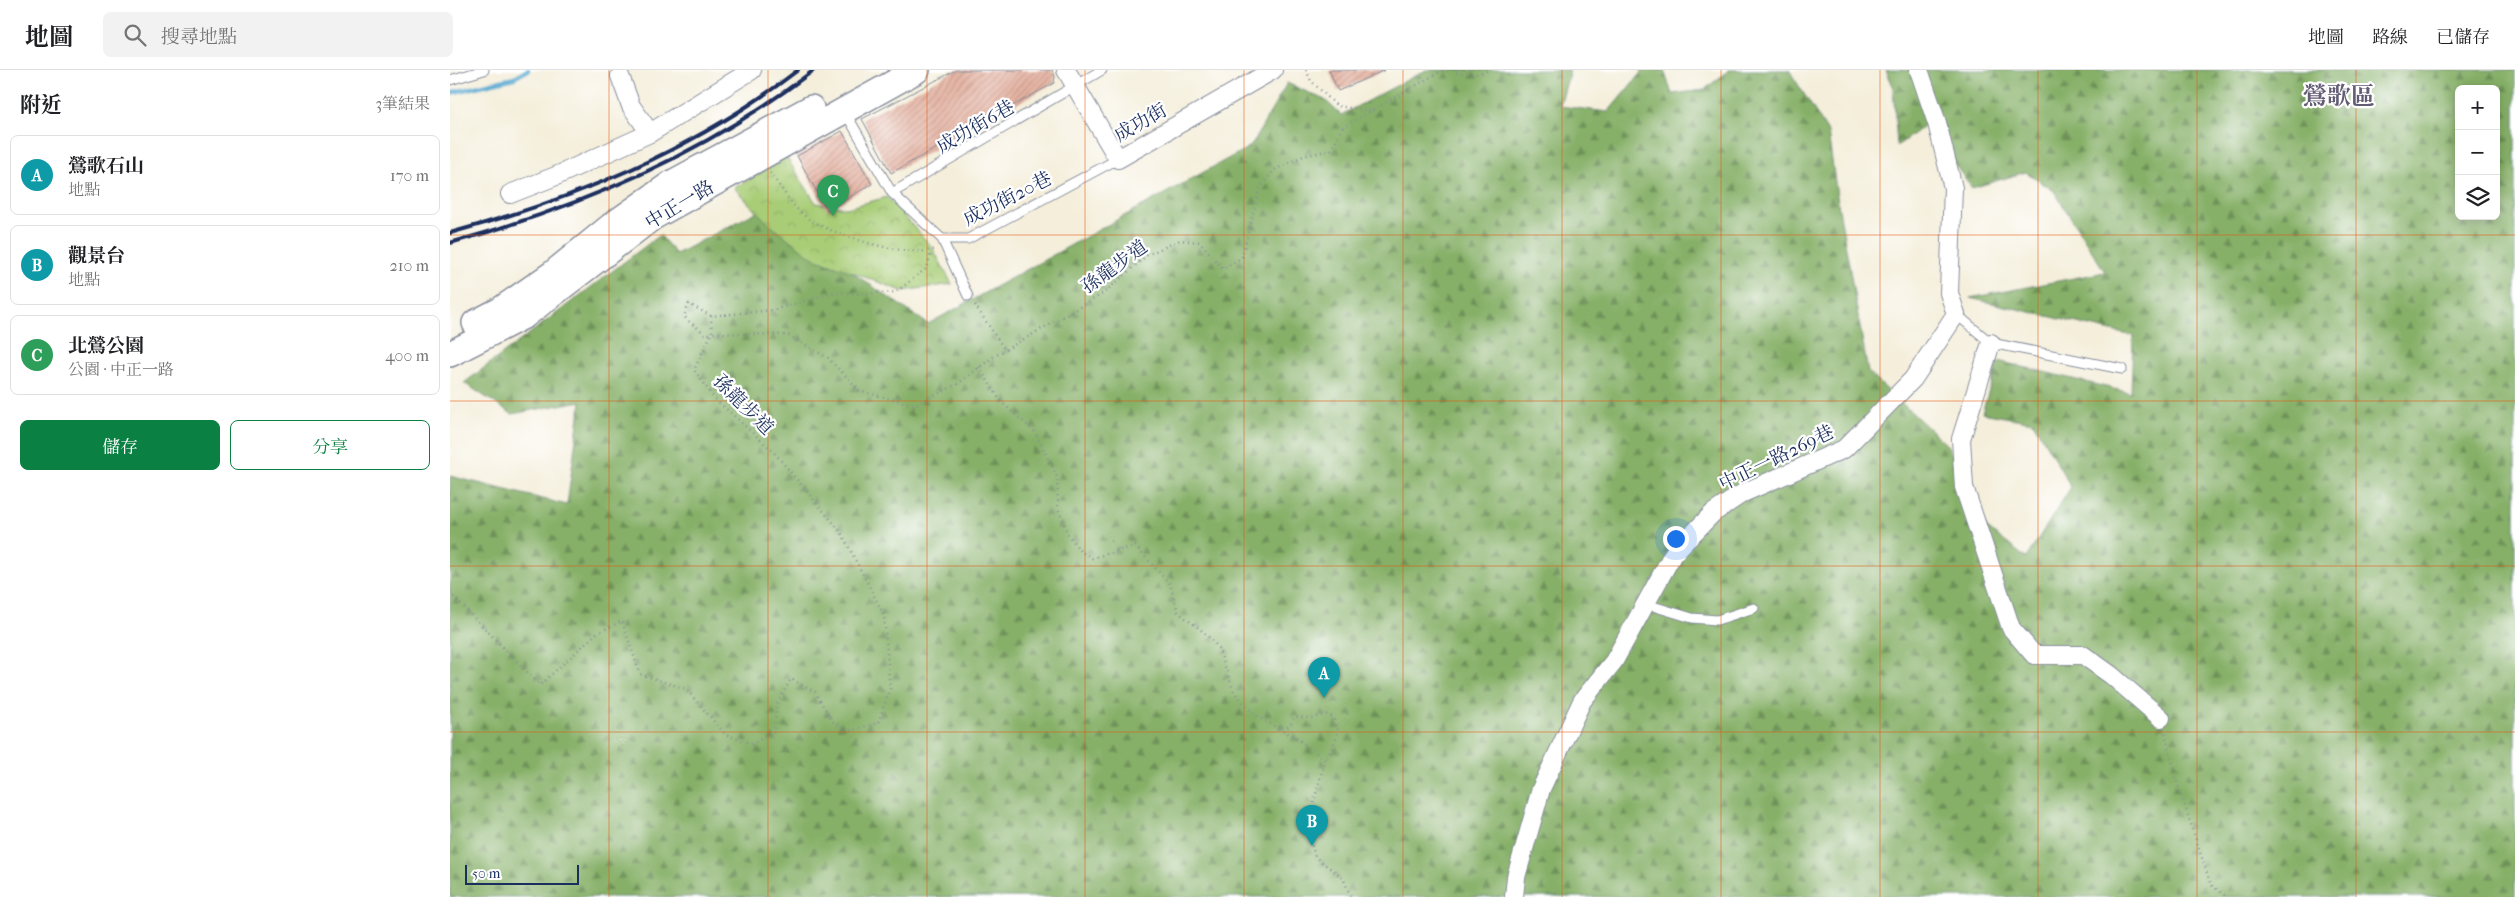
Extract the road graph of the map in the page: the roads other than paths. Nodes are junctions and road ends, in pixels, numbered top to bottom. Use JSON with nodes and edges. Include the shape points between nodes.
{"nodes":[{"id":1,"x":484,"y":70,"type":"edge"},
{"id":2,"x":752,"y":70,"type":"edge"},
{"id":3,"x":882,"y":70,"type":"edge"},
{"id":4,"x":917,"y":70,"type":"edge"},
{"id":5,"x":1066,"y":70,"type":"edge"},
{"id":6,"x":1102,"y":70,"type":"edge"},
{"id":7,"x":1273,"y":70,"type":"edge"},
{"id":8,"x":1919,"y":70,"type":"edge"},
{"id":9,"x":620,"y":76,"type":"dead end"},
{"id":10,"x":450,"y":80,"type":"edge"},
{"id":11,"x":1075,"y":86,"type":"junction"},
{"id":12,"x":844,"y":110,"type":"junction"},
{"id":13,"x":650,"y":134,"type":"junction"},
{"id":14,"x":1118,"y":160,"type":"junction"},
{"id":15,"x":892,"y":193,"type":"junction"},
{"id":16,"x":510,"y":194,"type":"dead end"},
{"id":17,"x":943,"y":242,"type":"junction"},
{"id":18,"x":968,"y":296,"type":"road end"},
{"id":19,"x":1956,"y":314,"type":"junction"},
{"id":20,"x":450,"y":335,"type":"edge"},
{"id":21,"x":1991,"y":343,"type":"junction"},
{"id":22,"x":450,"y":354,"type":"edge"},
{"id":23,"x":2122,"y":369,"type":"dead end"},
{"id":24,"x":1646,"y":604,"type":"junction"},
{"id":25,"x":1754,"y":608,"type":"dead end"},
{"id":26,"x":2161,"y":718,"type":"road end"},
{"id":27,"x":1514,"y":897,"type":"edge"}],
"edges":[{"from":1,"to":10,"type":"lane"},
{"from":2,"to":13,"type":"street"},
{"from":3,"to":20,"type":"main road","name":"中正一路","via":[[672,184],[500,310]]},
{"from":4,"to":12,"type":"main road","name":"中正一路"},
{"from":5,"to":11,"type":"street","name":"成功街"},
{"from":6,"to":11,"type":"lane","name":"成功街6巷"},
{"from":7,"to":14,"type":"street","name":"成功街"},
{"from":8,"to":19,"type":"street","via":[[1937,123],[1953,188],[1949,293]]},
{"from":9,"to":13,"type":"street","via":[[630,106]]},
{"from":11,"to":14,"type":"street","name":"成功街"},
{"from":11,"to":15,"type":"lane","name":"成功街6巷"},
{"from":12,"to":15,"type":"lane","name":"成功街20巷"},
{"from":12,"to":22,"type":"main road","name":"中正一路","via":[[653,217],[524,316]]},
{"from":13,"to":16,"type":"street"},
{"from":14,"to":17,"type":"lane","name":"成功街20巷","via":[[968,239]]},
{"from":15,"to":17,"type":"lane","name":"成功街20巷"},
{"from":17,"to":18,"type":"lane"},
{"from":19,"to":21,"type":"lane"},
{"from":19,"to":24,"type":"street","name":"中正一路269巷","via":[[1913,379],[1844,449],[1743,493],[1713,513],[1673,554]]},
{"from":21,"to":23,"type":"lane"},
{"from":21,"to":26,"type":"street","via":[[1961,439],[1964,487],[2011,628],[2034,655],[2083,655]]},
{"from":24,"to":25,"type":"lane","via":[[1692,618],[1717,620]]},
{"from":24,"to":27,"type":"street","name":"中正一路269巷","via":[[1614,661],[1582,701],[1541,789],[1516,876]]}]}
